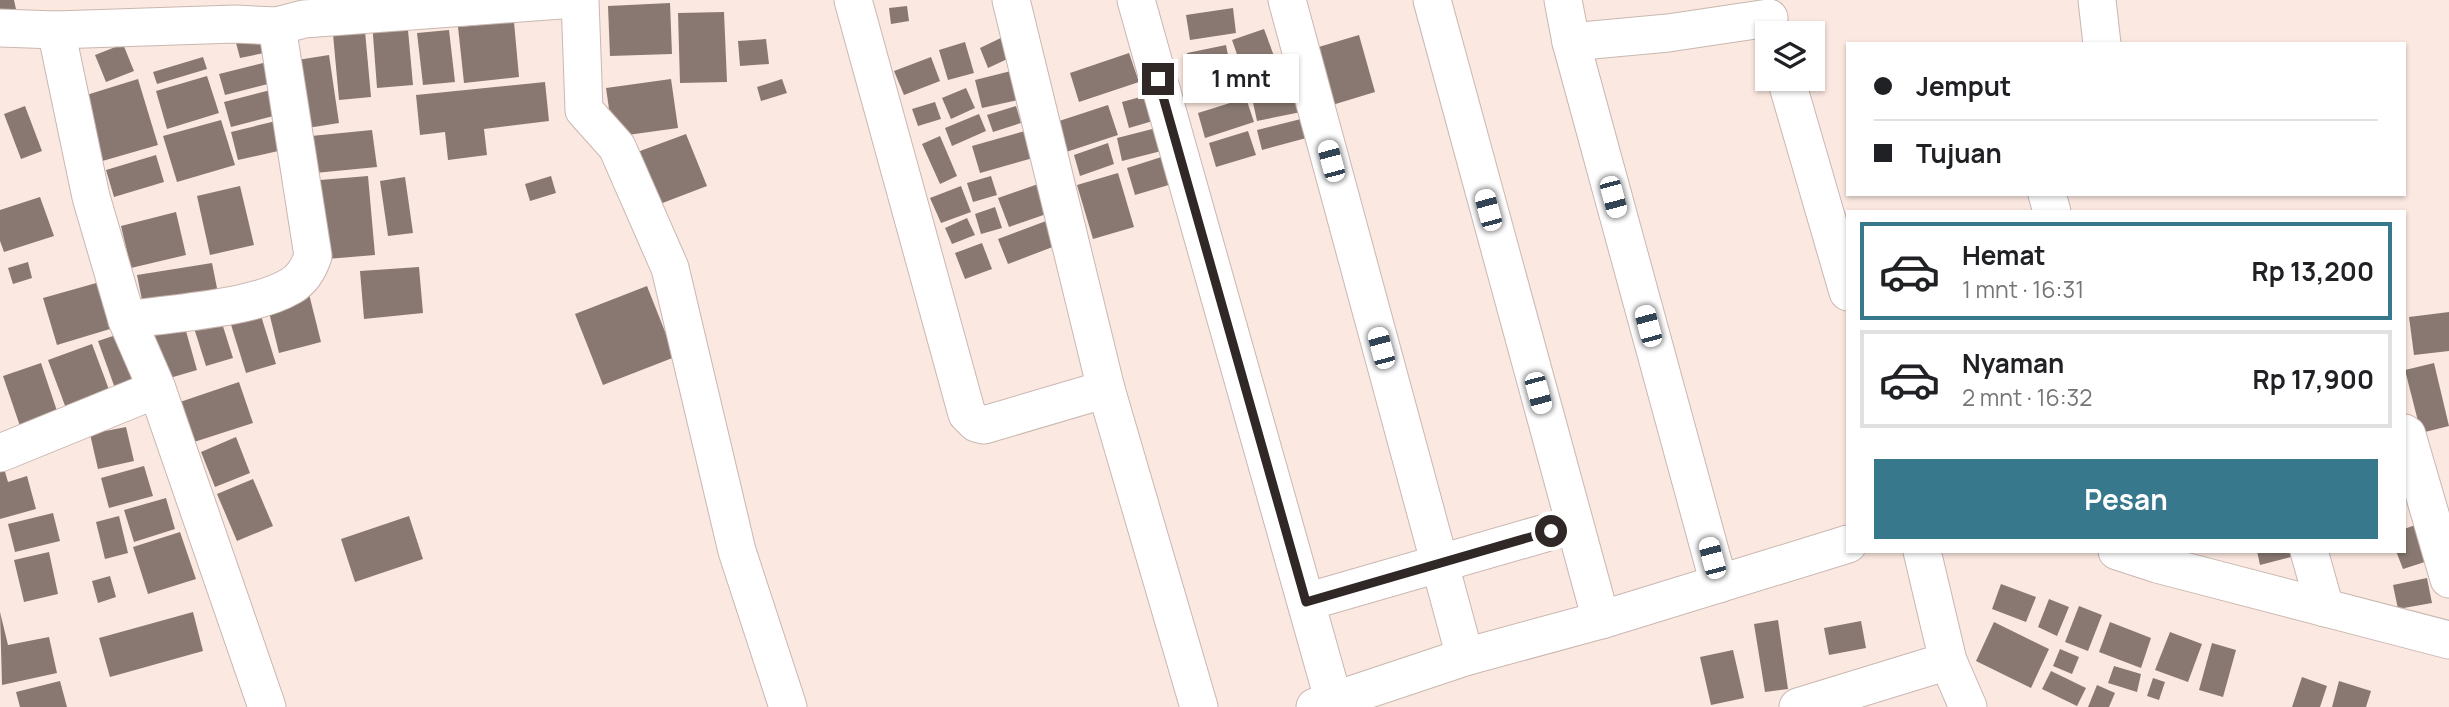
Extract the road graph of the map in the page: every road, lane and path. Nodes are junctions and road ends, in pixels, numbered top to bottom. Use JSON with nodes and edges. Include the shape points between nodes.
{"nodes":[{"id":1,"x":561,"y":0,"type":"edge"},
{"id":2,"x":580,"y":0,"type":"edge"},
{"id":3,"x":853,"y":0,"type":"edge"},
{"id":4,"x":1011,"y":0,"type":"edge"},
{"id":5,"x":1136,"y":0,"type":"edge"},
{"id":6,"x":1287,"y":0,"type":"edge"},
{"id":7,"x":1432,"y":0,"type":"edge"},
{"id":8,"x":1563,"y":0,"type":"edge"},
{"id":9,"x":1726,"y":0,"type":"edge"},
{"id":10,"x":1737,"y":0,"type":"edge"},
{"id":11,"x":2097,"y":0,"type":"edge"},
{"id":12,"x":232,"y":12,"type":"edge"},
{"id":13,"x":1771,"y":17,"type":"edge"},
{"id":14,"x":277,"y":26,"type":"junction"},
{"id":15,"x":0,"y":28,"type":"edge"},
{"id":16,"x":56,"y":30,"type":"junction"},
{"id":17,"x":1571,"y":42,"type":"junction"},
{"id":18,"x":2102,"y":42,"type":"edge"},
{"id":19,"x":1789,"y":91,"type":"edge"},
{"id":20,"x":1846,"y":285,"type":"edge"},
{"id":21,"x":127,"y":320,"type":"junction"},
{"id":22,"x":1106,"y":389,"type":"junction"},
{"id":23,"x":157,"y":390,"type":"junction"},
{"id":24,"x":2406,"y":434,"type":"edge"},
{"id":25,"x":0,"y":453,"type":"edge"},
{"id":26,"x":1573,"y":524,"type":"junction"},
{"id":27,"x":1846,"y":545,"type":"edge"},
{"id":28,"x":1922,"y":553,"type":"edge"},
{"id":29,"x":2127,"y":553,"type":"edge"},
{"id":30,"x":2310,"y":553,"type":"edge"},
{"id":31,"x":2155,"y":558,"type":"edge"},
{"id":32,"x":1438,"y":563,"type":"junction"},
{"id":33,"x":2449,"y":579,"type":"edge"},
{"id":34,"x":1719,"y":584,"type":"junction"},
{"id":35,"x":1306,"y":602,"type":"junction"},
{"id":36,"x":2325,"y":608,"type":"junction"},
{"id":37,"x":1601,"y":620,"type":"junction"},
{"id":38,"x":2449,"y":640,"type":"edge"},
{"id":39,"x":1465,"y":657,"type":"junction"},
{"id":40,"x":1948,"y":661,"type":"junction"},
{"id":41,"x":1324,"y":704,"type":"edge"},
{"id":42,"x":267,"y":707,"type":"edge"},
{"id":43,"x":788,"y":707,"type":"edge"},
{"id":44,"x":1199,"y":707,"type":"edge"},
{"id":45,"x":1798,"y":707,"type":"edge"},
{"id":46,"x":1968,"y":707,"type":"edge"}],
"edges":[{"from":1,"to":14,"type":"street","via":[[304,19]]},
{"from":2,"to":43,"type":"street","via":[[584,110],[617,147],[670,268],[737,551]]},
{"from":3,"to":22,"type":"street","via":[[967,414],[984,425]]},
{"from":4,"to":22,"type":"street"},
{"from":5,"to":35,"type":"street"},
{"from":6,"to":32,"type":"street"},
{"from":7,"to":26,"type":"street"},
{"from":8,"to":17,"type":"street"},
{"from":9,"to":10,"type":"street"},
{"from":11,"to":18,"type":"street"},
{"from":12,"to":14,"type":"street"},
{"from":12,"to":16,"type":"street"},
{"from":13,"to":17,"type":"street"},
{"from":14,"to":21,"type":"street","via":[[313,256],[308,271],[292,286],[248,302]]},
{"from":15,"to":16,"type":"street"},
{"from":16,"to":21,"type":"street","via":[[91,197]]},
{"from":17,"to":34,"type":"street"},
{"from":19,"to":20,"type":"street"},
{"from":21,"to":23,"type":"street"},
{"from":22,"to":44,"type":"street"},
{"from":23,"to":25,"type":"street"},
{"from":23,"to":42,"type":"street"},
{"from":24,"to":33,"type":"street"},
{"from":26,"to":32,"type":"street"},
{"from":26,"to":37,"type":"street"},
{"from":27,"to":34,"type":"street"},
{"from":28,"to":40,"type":"street"},
{"from":29,"to":31,"type":"street"},
{"from":30,"to":36,"type":"street"},
{"from":31,"to":36,"type":"street"},
{"from":32,"to":35,"type":"street"},
{"from":32,"to":39,"type":"street"},
{"from":34,"to":37,"type":"street"},
{"from":35,"to":41,"type":"street"},
{"from":36,"to":38,"type":"street"},
{"from":37,"to":39,"type":"street"},
{"from":39,"to":41,"type":"street"},
{"from":40,"to":45,"type":"street"},
{"from":40,"to":46,"type":"street"}]}
